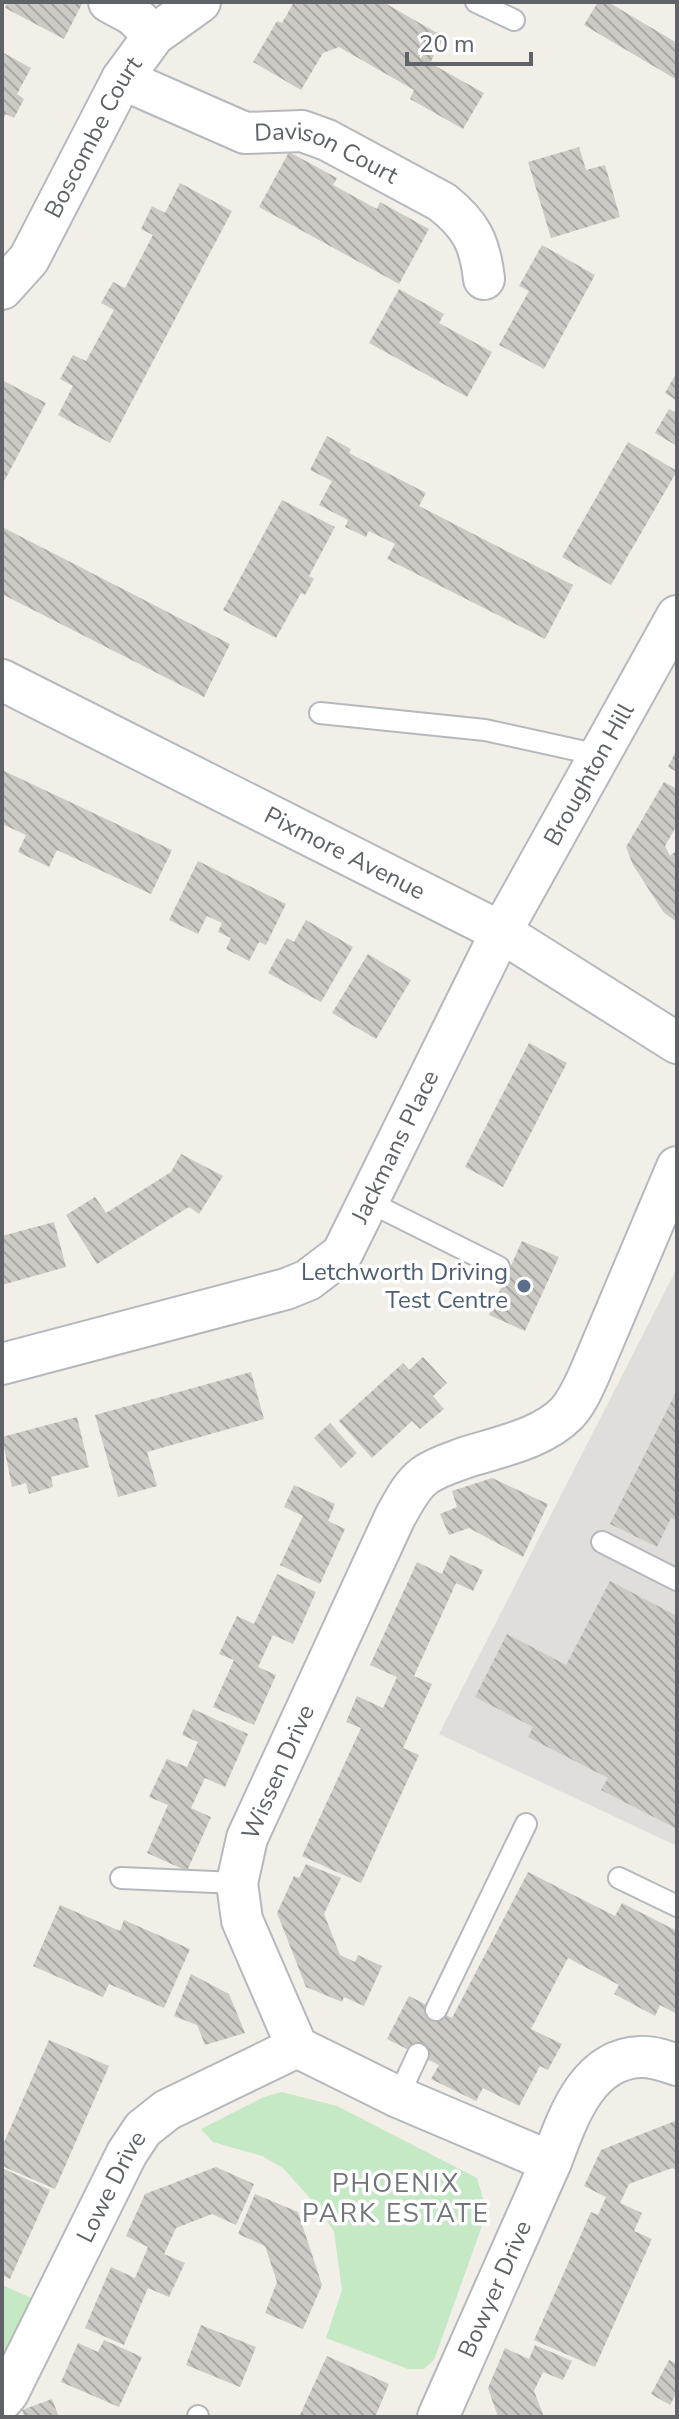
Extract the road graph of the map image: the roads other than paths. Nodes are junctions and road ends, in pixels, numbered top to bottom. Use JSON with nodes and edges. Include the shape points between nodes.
{"nodes":[{"id":1,"x":109,"y":2,"type":"edge"},
{"id":2,"x":200,"y":2,"type":"edge"},
{"id":3,"x":476,"y":2,"type":"edge"},
{"id":4,"x":514,"y":20,"type":"dead end"},
{"id":5,"x":154,"y":35,"type":"junction"},
{"id":6,"x":122,"y":79,"type":"junction"},
{"id":7,"x":484,"y":279,"type":"dead end"},
{"id":8,"x":2,"y":289,"type":"edge"},
{"id":9,"x":677,"y":616,"type":"edge"},
{"id":10,"x":2,"y":680,"type":"edge"},
{"id":11,"x":320,"y":713,"type":"dead end"},
{"id":12,"x":599,"y":755,"type":"junction"},
{"id":13,"x":501,"y":932,"type":"junction"},
{"id":14,"x":677,"y":1043,"type":"edge"},
{"id":15,"x":677,"y":1167,"type":"edge"},
{"id":16,"x":369,"y":1202,"type":"junction"},
{"id":17,"x":499,"y":1267,"type":"dead end"},
{"id":18,"x":2,"y":1364,"type":"edge"},
{"id":19,"x":602,"y":1542,"type":"dead end"},
{"id":20,"x":677,"y":1580,"type":"edge"},
{"id":21,"x":526,"y":1824,"type":"dead end"},
{"id":22,"x":121,"y":1878,"type":"dead end"},
{"id":23,"x":619,"y":1878,"type":"dead end"},
{"id":24,"x":237,"y":1883,"type":"junction"},
{"id":25,"x":677,"y":1906,"type":"edge"},
{"id":26,"x":436,"y":2010,"type":"dead end"},
{"id":27,"x":297,"y":2047,"type":"junction"},
{"id":28,"x":418,"y":2054,"type":"dead end"},
{"id":29,"x":677,"y":2065,"type":"edge"},
{"id":30,"x":398,"y":2097,"type":"junction"},
{"id":31,"x":551,"y":2162,"type":"junction"},
{"id":32,"x":2,"y":2400,"type":"edge"},
{"id":33,"x":438,"y":2417,"type":"edge"}],
"edges":[{"from":1,"to":5,"type":"street"},
{"from":2,"to":5,"type":"street","name":"Boscombe Court"},
{"from":3,"to":4,"type":"lane"},
{"from":5,"to":6,"type":"street","name":"Boscombe Court"},
{"from":6,"to":7,"type":"street","name":"Davison Court","via":[[245,133],[302,131],[327,140],[442,202],[471,232],[481,251]]},
{"from":6,"to":8,"type":"street","name":"Boscombe Court","via":[[29,259]]},
{"from":9,"to":12,"type":"street","name":"Broughton Hill"},
{"from":10,"to":13,"type":"street","name":"Pixmore Avenue"},
{"from":11,"to":12,"type":"lane","via":[[485,730]]},
{"from":12,"to":13,"type":"street","name":"Broughton Hill"},
{"from":13,"to":14,"type":"street","name":"Pixmore Avenue"},
{"from":13,"to":16,"type":"street","name":"Jackmans Place"},
{"from":15,"to":24,"type":"street","name":"Wissen Drive","via":[[576,1402],[552,1426],[444,1465],[423,1477],[409,1494],[247,1838]]},
{"from":16,"to":17,"type":"lane"},
{"from":16,"to":18,"type":"street","name":"Jackmans Place","via":[[342,1254],[308,1280]]},
{"from":19,"to":20,"type":"lane"},
{"from":21,"to":26,"type":"lane"},
{"from":22,"to":24,"type":"lane"},
{"from":23,"to":25,"type":"lane"},
{"from":24,"to":27,"type":"street","name":"Wissen Drive","via":[[242,1920]]},
{"from":27,"to":30,"type":"street"},
{"from":27,"to":32,"type":"street","name":"Lowe Drive","via":[[167,2110],[143,2129]]},
{"from":28,"to":30,"type":"lane"},
{"from":29,"to":31,"type":"street","via":[[642,2056],[607,2068],[570,2112]]},
{"from":30,"to":31,"type":"street"},
{"from":31,"to":33,"type":"street","name":"Bowyer Drive"}]}
